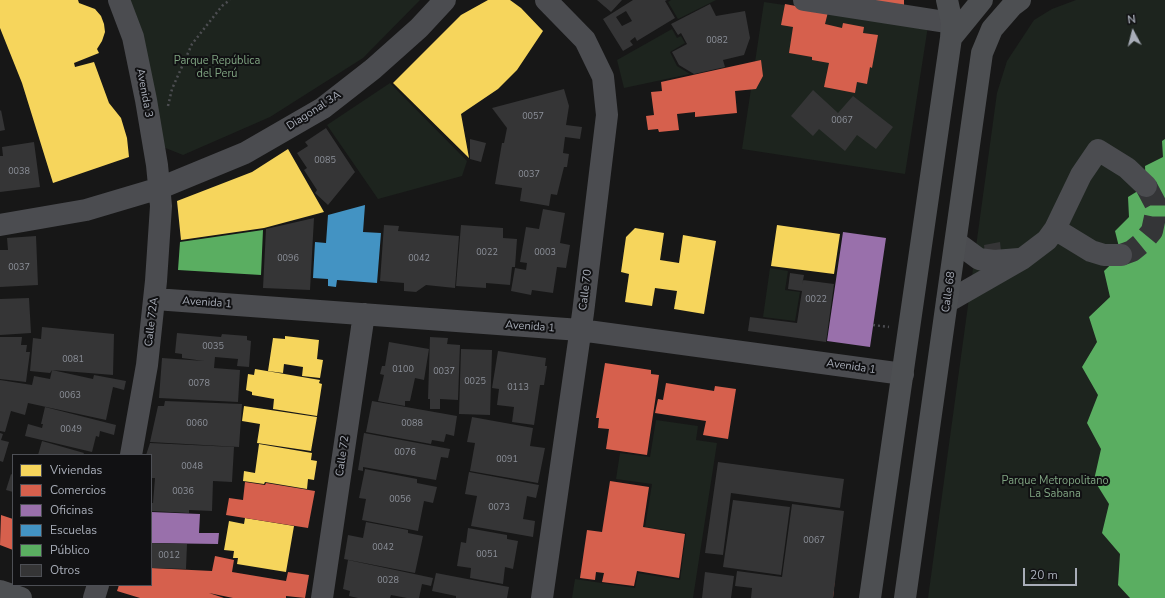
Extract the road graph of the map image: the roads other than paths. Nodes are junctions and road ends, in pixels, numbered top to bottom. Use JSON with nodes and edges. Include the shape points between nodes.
{"nodes":[{"id":1,"x":119,"y":0,"type":"edge"},
{"id":2,"x":445,"y":0,"type":"edge"},
{"id":3,"x":546,"y":0,"type":"edge"},
{"id":4,"x":804,"y":0,"type":"edge"},
{"id":5,"x":947,"y":0,"type":"edge"},
{"id":6,"x":982,"y":0,"type":"edge"},
{"id":7,"x":1020,"y":0,"type":"edge"},
{"id":8,"x":952,"y":31,"type":"junction"},
{"id":9,"x":1146,"y":186,"type":"tunnel mouth"},
{"id":10,"x":160,"y":188,"type":"junction"},
{"id":11,"x":0,"y":225,"type":"edge"},
{"id":12,"x":1056,"y":228,"type":"junction"},
{"id":13,"x":956,"y":242,"type":"junction"},
{"id":14,"x":1121,"y":255,"type":"tunnel mouth"},
{"id":15,"x":1022,"y":259,"type":"junction"},
{"id":16,"x":155,"y":299,"type":"junction"},
{"id":17,"x":947,"y":302,"type":"junction"},
{"id":18,"x":364,"y":314,"type":"junction"},
{"id":19,"x":580,"y":330,"type":"junction"},
{"id":20,"x":903,"y":374,"type":"junction"},
{"id":21,"x":131,"y":454,"type":"edge"},
{"id":22,"x":98,"y":586,"type":"edge"},
{"id":23,"x":0,"y":591,"type":"edge"},
{"id":24,"x":21,"y":598,"type":"edge"},
{"id":25,"x":94,"y":598,"type":"edge"},
{"id":26,"x":322,"y":598,"type":"edge"},
{"id":27,"x":542,"y":598,"type":"edge"},
{"id":28,"x":870,"y":598,"type":"edge"},
{"id":29,"x":905,"y":598,"type":"edge"}],
"edges":[{"from":1,"to":10,"type":"street","name":"Avenida 3","via":[[133,37]]},
{"from":2,"to":10,"type":"street","name":"Diagonal 3A","via":[[419,28],[373,69],[323,108],[245,153]]},
{"from":3,"to":19,"type":"street","name":"Calle 70","via":[[585,40],[603,77],[607,115]]},
{"from":4,"to":8,"type":"street"},
{"from":5,"to":8,"type":"main road"},
{"from":6,"to":8,"type":"main road"},
{"from":7,"to":13,"type":"main road","name":"Calle 68","via":[[992,29],[982,53]]},
{"from":8,"to":20,"type":"main road"},
{"from":9,"to":12,"type":"street","via":[[1127,168],[1098,150],[1081,175]]},
{"from":10,"to":11,"type":"street","via":[[86,210]]},
{"from":10,"to":16,"type":"street","name":"Calle 72A"},
{"from":12,"to":14,"type":"street","via":[[1091,250],[1104,255]]},
{"from":12,"to":15,"type":"street","via":[[1036,250]]},
{"from":13,"to":15,"type":"street","via":[[979,259]]},
{"from":13,"to":17,"type":"main road","name":"Calle 68"},
{"from":15,"to":17,"type":"street"},
{"from":16,"to":18,"type":"street","name":"Avenida 1"},
{"from":16,"to":21,"type":"street","name":"Calle 72A","via":[[147,365]]},
{"from":17,"to":29,"type":"main road","name":"Calle 68"},
{"from":18,"to":19,"type":"street","name":"Avenida 1"},
{"from":18,"to":26,"type":"street","name":"Calle 72"},
{"from":19,"to":20,"type":"street","name":"Avenida 1"},
{"from":19,"to":27,"type":"street","name":"Calle 70"},
{"from":20,"to":28,"type":"main road"},
{"from":22,"to":25,"type":"street"},
{"from":23,"to":24,"type":"main road"}]}
